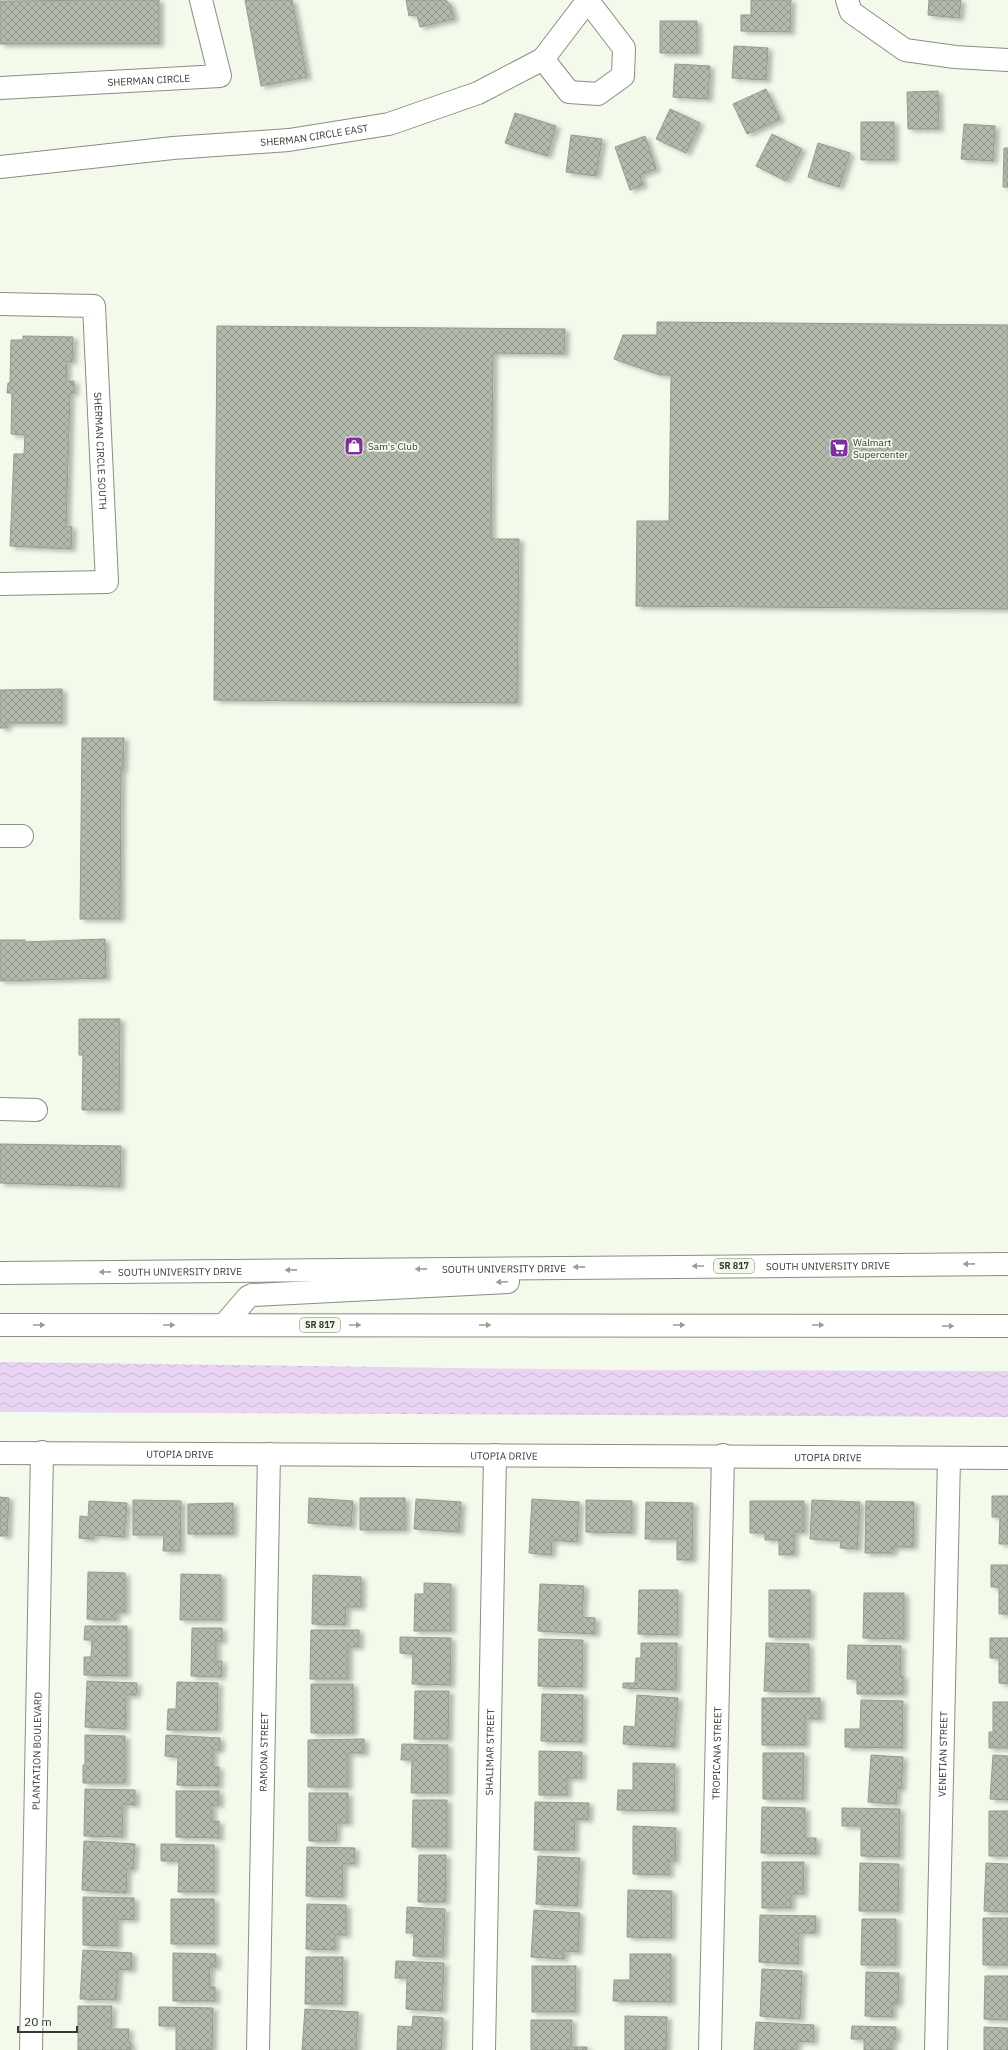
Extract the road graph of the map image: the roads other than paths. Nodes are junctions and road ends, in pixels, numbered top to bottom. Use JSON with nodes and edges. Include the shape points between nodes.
{"nodes":[{"id":1,"x":201,"y":0,"type":"edge"},
{"id":2,"x":588,"y":0,"type":"edge"},
{"id":3,"x":847,"y":0,"type":"edge"},
{"id":4,"x":543,"y":59,"type":"junction"},
{"id":5,"x":1008,"y":60,"type":"edge"},
{"id":6,"x":0,"y":88,"type":"edge"},
{"id":7,"x":0,"y":167,"type":"edge"},
{"id":8,"x":0,"y":304,"type":"edge"},
{"id":9,"x":0,"y":584,"type":"edge"},
{"id":10,"x":0,"y":836,"type":"edge"},
{"id":11,"x":22,"y":836,"type":"dead end"},
{"id":12,"x":0,"y":1109,"type":"edge"},
{"id":13,"x":36,"y":1110,"type":"dead end"},
{"id":14,"x":1008,"y":1264,"type":"edge"},
{"id":15,"x":552,"y":1268,"type":"junction"},
{"id":16,"x":0,"y":1272,"type":"edge"},
{"id":17,"x":0,"y":1325,"type":"edge"},
{"id":18,"x":224,"y":1325,"type":"junction"},
{"id":19,"x":1008,"y":1326,"type":"edge"},
{"id":20,"x":42,"y":1452,"type":"junction"},
{"id":21,"x":0,"y":1453,"type":"edge"},
{"id":22,"x":269,"y":1454,"type":"junction"},
{"id":23,"x":495,"y":1455,"type":"junction"},
{"id":24,"x":724,"y":1455,"type":"junction"},
{"id":25,"x":949,"y":1458,"type":"junction"},
{"id":26,"x":1008,"y":1458,"type":"edge"},
{"id":27,"x":31,"y":2050,"type":"edge"},
{"id":28,"x":258,"y":2050,"type":"edge"},
{"id":29,"x":484,"y":2050,"type":"edge"},
{"id":30,"x":710,"y":2050,"type":"edge"},
{"id":31,"x":936,"y":2050,"type":"edge"}],
"edges":[{"from":1,"to":6,"type":"street","name":"SHERMAN CIRCLE","via":[[220,76]]},
{"from":2,"to":4,"type":"street","name":"SHERMAN CIRCLE EAST"},
{"from":2,"to":4,"type":"street","via":[[624,48],[623,76],[598,94],[569,92]]},
{"from":3,"to":5,"type":"street","via":[[851,12],[905,50],[955,57]]},
{"from":4,"to":7,"type":"street","name":"SHERMAN CIRCLE EAST","via":[[478,93],[390,124],[289,140],[173,148]]},
{"from":8,"to":9,"type":"street","name":"SHERMAN CIRCLE SOUTH","via":[[94,306],[107,582]]},
{"from":10,"to":11,"type":"street"},
{"from":12,"to":13,"type":"street"},
{"from":14,"to":15,"type":"street","name":"SOUTH UNIVERSITY DRIVE","number":"SR 817","one_way":true},
{"from":15,"to":16,"type":"street","name":"SOUTH UNIVERSITY DRIVE","number":"SR 817","one_way":true},
{"from":15,"to":18,"type":"street","one_way":true,"via":[[522,1281],[252,1295]]},
{"from":17,"to":18,"type":"street","number":"SR 817","one_way":true},
{"from":18,"to":19,"type":"street","number":"SR 817","one_way":true},
{"from":20,"to":21,"type":"street","name":"UTOPIA DRIVE"},
{"from":20,"to":22,"type":"street","name":"UTOPIA DRIVE"},
{"from":20,"to":27,"type":"street","name":"PLANTATION BOULEVARD"},
{"from":22,"to":23,"type":"street","name":"UTOPIA DRIVE"},
{"from":22,"to":28,"type":"street","name":"RAMONA STREET"},
{"from":23,"to":24,"type":"street","name":"UTOPIA DRIVE"},
{"from":23,"to":29,"type":"street","name":"SHALIMAR STREET"},
{"from":24,"to":25,"type":"street","name":"UTOPIA DRIVE"},
{"from":24,"to":30,"type":"street","name":"TROPICANA STREET"},
{"from":25,"to":26,"type":"street","name":"UTOPIA DRIVE"},
{"from":25,"to":31,"type":"street","name":"VENETIAN STREET"}]}
